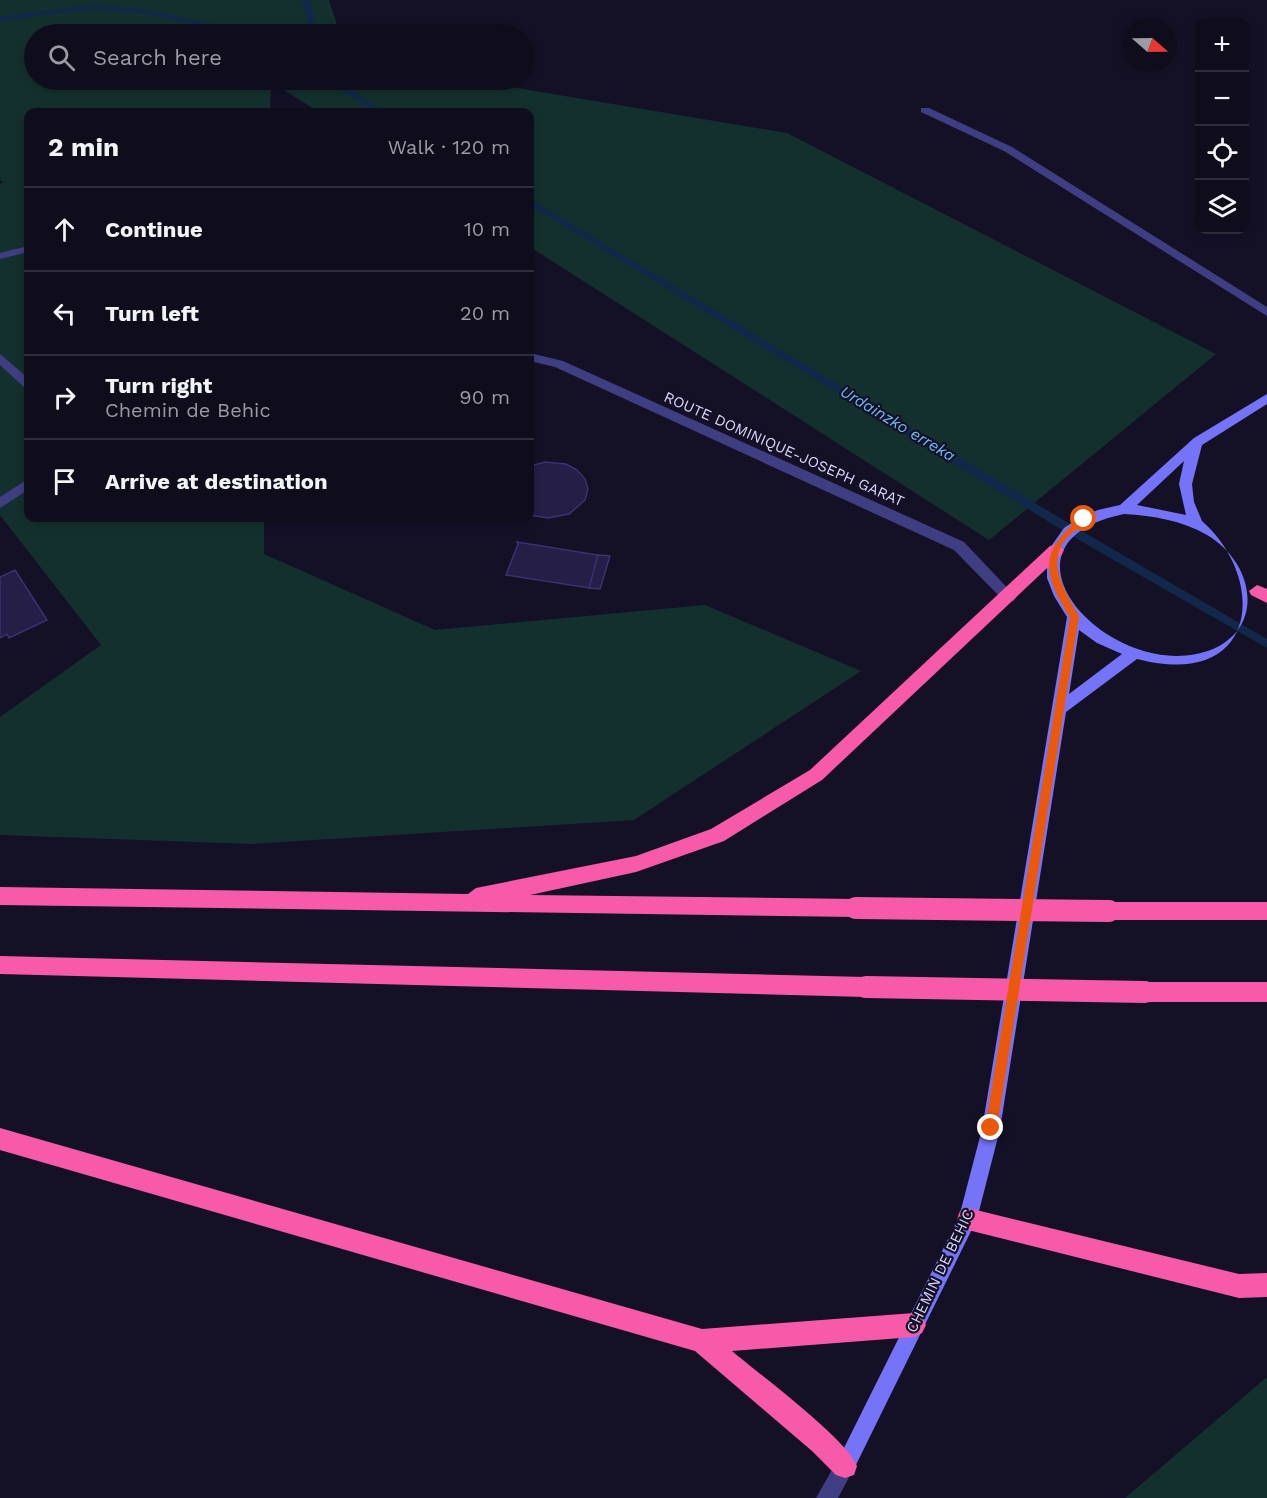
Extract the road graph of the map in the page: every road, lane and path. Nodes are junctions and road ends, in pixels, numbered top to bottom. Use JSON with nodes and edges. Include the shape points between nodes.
{"nodes":[{"id":1,"x":925,"y":110,"type":"dead end"},
{"id":2,"x":24,"y":250,"type":"edge"},
{"id":3,"x":0,"y":256,"type":"edge"},
{"id":4,"x":1267,"y":312,"type":"edge"},
{"id":5,"x":0,"y":358,"type":"edge"},
{"id":6,"x":534,"y":358,"type":"edge"},
{"id":7,"x":24,"y":380,"type":"edge"},
{"id":8,"x":1267,"y":398,"type":"edge"},
{"id":9,"x":1198,"y":441,"type":"junction"},
{"id":10,"x":24,"y":487,"type":"edge"},
{"id":11,"x":0,"y":502,"type":"edge"},
{"id":12,"x":1124,"y":508,"type":"junction"},
{"id":13,"x":1196,"y":523,"type":"junction"},
{"id":14,"x":1059,"y":543,"type":"junction"},
{"id":15,"x":1262,"y":594,"type":"edge"},
{"id":16,"x":1009,"y":597,"type":"junction"},
{"id":17,"x":1074,"y":616,"type":"junction"},
{"id":18,"x":1133,"y":654,"type":"junction"},
{"id":19,"x":1060,"y":708,"type":"junction"},
{"id":20,"x":0,"y":896,"type":"edge"},
{"id":21,"x":441,"y":904,"type":"junction"},
{"id":22,"x":1267,"y":911,"type":"edge"},
{"id":23,"x":0,"y":965,"type":"edge"},
{"id":24,"x":1267,"y":992,"type":"edge"},
{"id":25,"x":0,"y":1139,"type":"edge"},
{"id":26,"x":968,"y":1219,"type":"junction"},
{"id":27,"x":1267,"y":1285,"type":"edge"},
{"id":28,"x":914,"y":1325,"type":"junction"},
{"id":29,"x":702,"y":1341,"type":"junction"},
{"id":30,"x":845,"y":1466,"type":"junction"},
{"id":31,"x":826,"y":1498,"type":"edge"}],
"edges":[{"from":1,"to":4,"type":"street","via":[[1008,149]]},
{"from":2,"to":3,"type":"street"},
{"from":5,"to":7,"type":"street"},
{"from":6,"to":16,"type":"street","name":"ROUTE DOMINIQUE-JOSEPH GARAT","via":[[559,364],[959,546]]},
{"from":8,"to":9,"type":"street"},
{"from":9,"to":12,"type":"street"},
{"from":9,"to":13,"type":"street","via":[[1185,472],[1185,501]]},
{"from":10,"to":11,"type":"street"},
{"from":12,"to":13,"type":"street","via":[[1170,513]]},
{"from":12,"to":14,"type":"street","via":[[1084,519]]},
{"from":13,"to":15,"type":"street","via":[[1238,553]]},
{"from":14,"to":16,"type":"highway"},
{"from":14,"to":17,"type":"street","via":[[1054,575],[1057,590]]},
{"from":15,"to":18,"type":"street","via":[[1255,620],[1233,646],[1210,657],[1177,661]]},
{"from":16,"to":21,"type":"highway","via":[[816,775],[717,834],[636,864]]},
{"from":17,"to":18,"type":"street","via":[[1099,638]]},
{"from":17,"to":19,"type":"street","name":"CHEMIN DE BEHIC"},
{"from":18,"to":19,"type":"street"},
{"from":19,"to":26,"type":"street","name":"CHEMIN DE BEHIC","via":[[991,1128]]},
{"from":20,"to":21,"type":"highway"},
{"from":21,"to":22,"type":"highway","bridge":true},
{"from":23,"to":24,"type":"highway","bridge":true,"via":[[866,987]]},
{"from":25,"to":29,"type":"highway"},
{"from":26,"to":27,"type":"highway","via":[[1239,1286]]},
{"from":26,"to":28,"type":"street","name":"CHEMIN DE BEHIC"},
{"from":28,"to":29,"type":"highway"},
{"from":28,"to":30,"type":"street","name":"CHEMIN DE BEHIC"},
{"from":29,"to":30,"type":"highway"},
{"from":30,"to":31,"type":"street","name":"CHEMIN DE BEHIC"}]}
